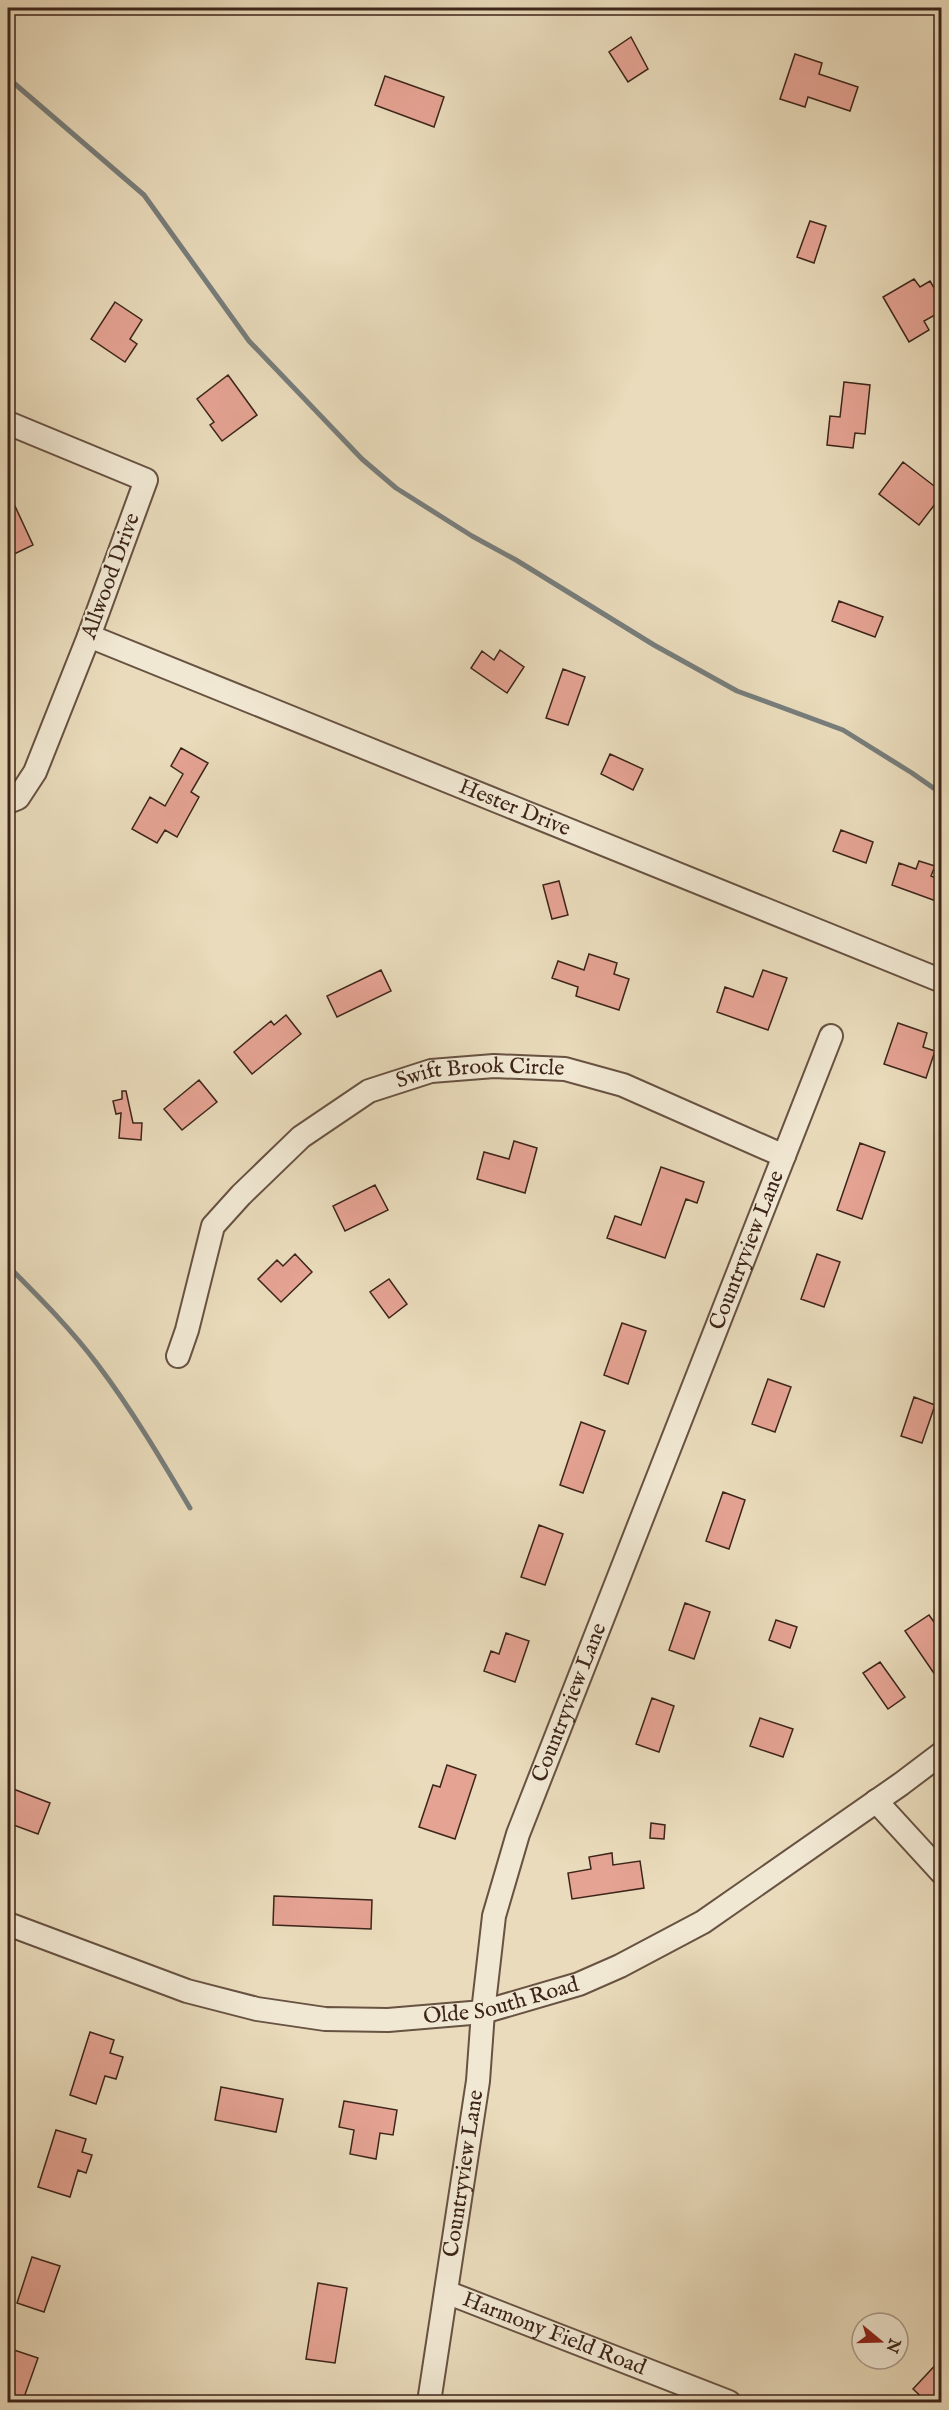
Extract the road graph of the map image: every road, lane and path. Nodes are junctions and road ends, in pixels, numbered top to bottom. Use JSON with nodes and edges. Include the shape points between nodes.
{"nodes":[{"id":1,"x":8,"y":423,"type":"edge"},
{"id":2,"x":89,"y":636,"type":"junction"},
{"id":3,"x":8,"y":802,"type":"edge"},
{"id":4,"x":942,"y":981,"type":"edge"},
{"id":5,"x":831,"y":1036,"type":"dead end"},
{"id":6,"x":784,"y":1156,"type":"junction"},
{"id":7,"x":178,"y":1356,"type":"dead end"},
{"id":8,"x":942,"y":1753,"type":"edge"},
{"id":9,"x":876,"y":1801,"type":"junction"},
{"id":10,"x":942,"y":1873,"type":"edge"},
{"id":11,"x":8,"y":1926,"type":"edge"},
{"id":12,"x":483,"y":2012,"type":"junction"},
{"id":13,"x":446,"y":2292,"type":"junction"},
{"id":14,"x":429,"y":2403,"type":"edge"},
{"id":15,"x":729,"y":2403,"type":"edge"}],
"edges":[{"from":1,"to":2,"type":"street","name":"Allwood Drive","via":[[146,480]]},
{"from":2,"to":3,"type":"street","name":"Allwood Drive","via":[[35,772],[18,798]]},
{"from":2,"to":4,"type":"street","name":"Hester Drive"},
{"from":5,"to":6,"type":"street","name":"Countryview Lane"},
{"from":6,"to":7,"type":"street","name":"Swift Brook Circle","via":[[623,1085],[565,1070],[494,1066],[431,1071],[369,1091],[301,1137],[213,1226]]},
{"from":6,"to":12,"type":"street","name":"Countryview Lane","via":[[518,1834],[494,1916]]},
{"from":8,"to":9,"type":"street","name":"Olde South Road"},
{"from":9,"to":10,"type":"street"},
{"from":9,"to":12,"type":"street","name":"Olde South Road","via":[[703,1922],[579,1984]]},
{"from":11,"to":12,"type":"street","name":"Olde South Road","via":[[187,1991],[257,2009],[325,2019],[377,2020]]},
{"from":12,"to":13,"type":"street","name":"Countryview Lane","via":[[478,2081]]},
{"from":13,"to":14,"type":"street","name":"Countryview Lane"},
{"from":13,"to":15,"type":"street","name":"Harmony Field Road"}]}
